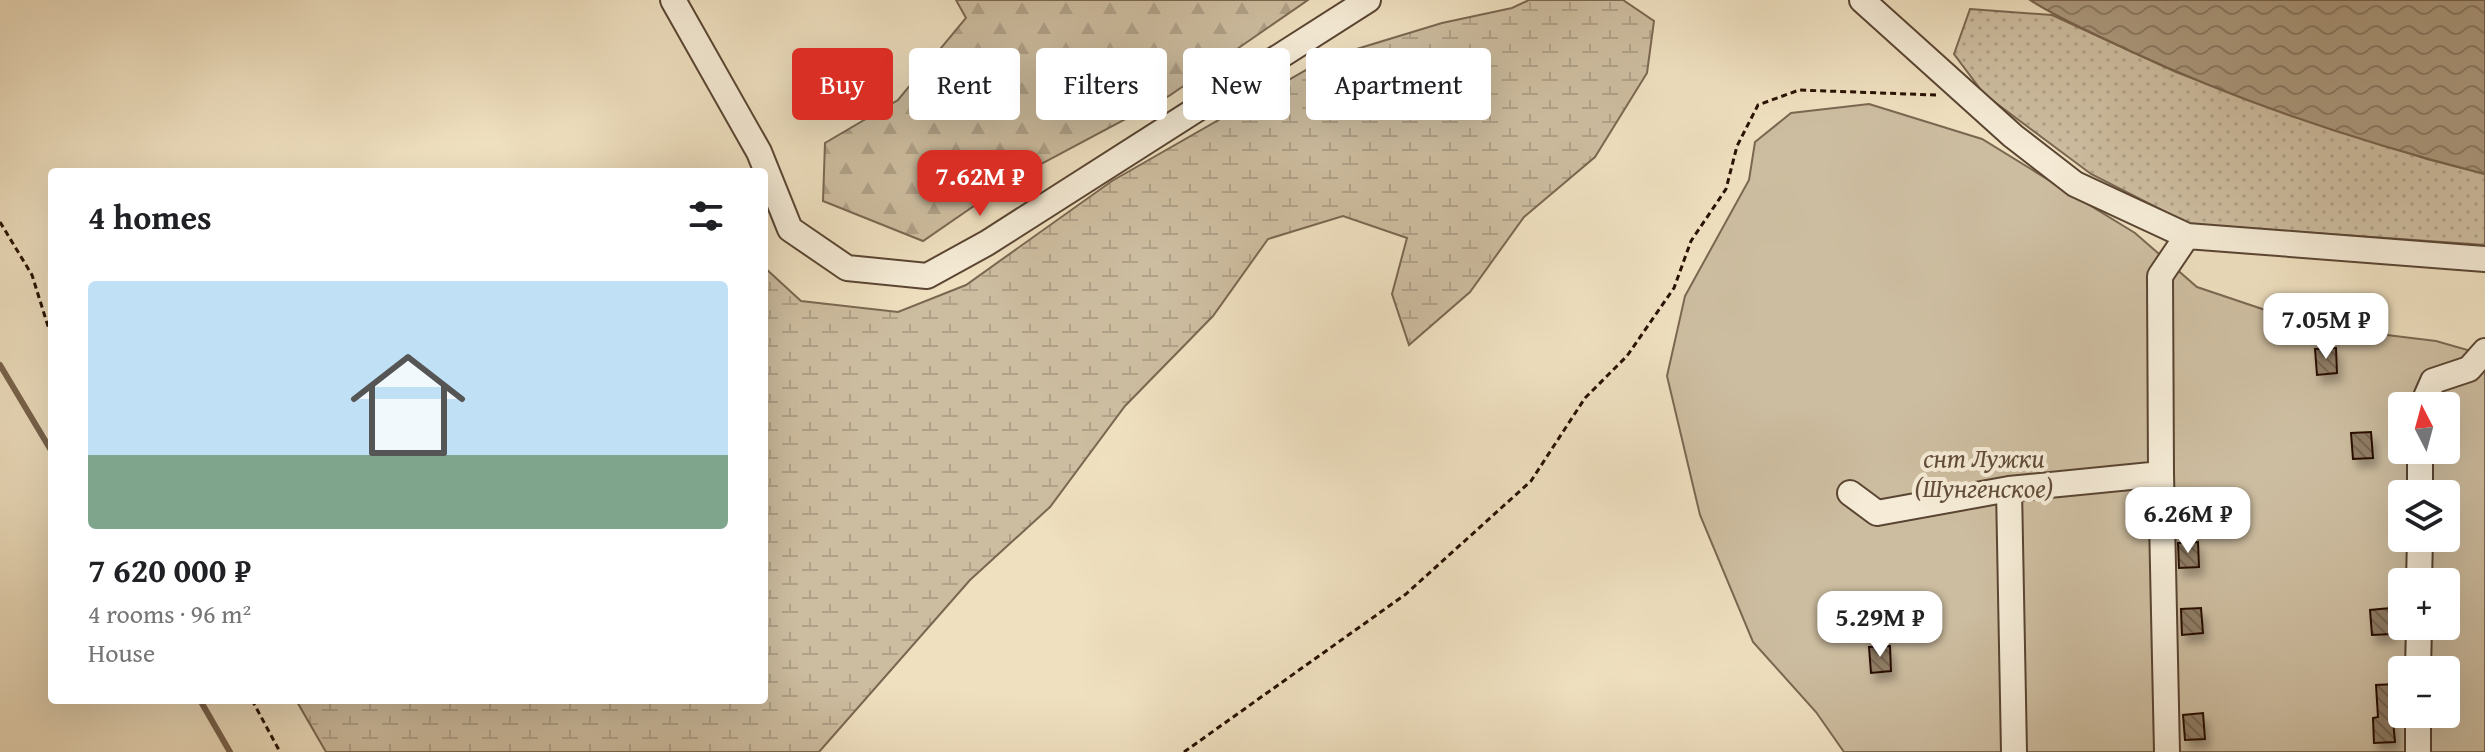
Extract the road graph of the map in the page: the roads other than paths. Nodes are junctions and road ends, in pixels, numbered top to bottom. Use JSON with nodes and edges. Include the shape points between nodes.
{"nodes":[{"id":1,"x":673,"y":0,"type":"edge"},
{"id":2,"x":1368,"y":0,"type":"edge"},
{"id":3,"x":1862,"y":0,"type":"edge"},
{"id":4,"x":765,"y":168,"type":"edge"},
{"id":5,"x":768,"y":174,"type":"edge"},
{"id":6,"x":2187,"y":236,"type":"junction"},
{"id":7,"x":2485,"y":259,"type":"edge"},
{"id":8,"x":2480,"y":366,"type":"edge"},
{"id":9,"x":2428,"y":392,"type":"edge"},
{"id":10,"x":2161,"y":474,"type":"junction"},
{"id":11,"x":2009,"y":489,"type":"junction"},
{"id":12,"x":1850,"y":493,"type":"dead end"},
{"id":13,"x":2418,"y":728,"type":"edge"},
{"id":14,"x":2014,"y":752,"type":"edge"},
{"id":15,"x":2167,"y":752,"type":"edge"},
{"id":16,"x":2418,"y":752,"type":"edge"}],
"edges":[{"from":1,"to":4,"type":"street"},
{"from":2,"to":5,"type":"street","via":[[927,276],[847,268],[790,229]]},
{"from":3,"to":6,"type":"street","via":[[2013,136],[2075,184]]},
{"from":6,"to":7,"type":"street"},
{"from":6,"to":10,"type":"street","via":[[2160,276]]},
{"from":8,"to":9,"type":"street","via":[[2433,381]]},
{"from":10,"to":11,"type":"street"},
{"from":10,"to":15,"type":"street"},
{"from":11,"to":12,"type":"street","via":[[1877,513]]},
{"from":11,"to":14,"type":"street"},
{"from":13,"to":16,"type":"street"}]}
